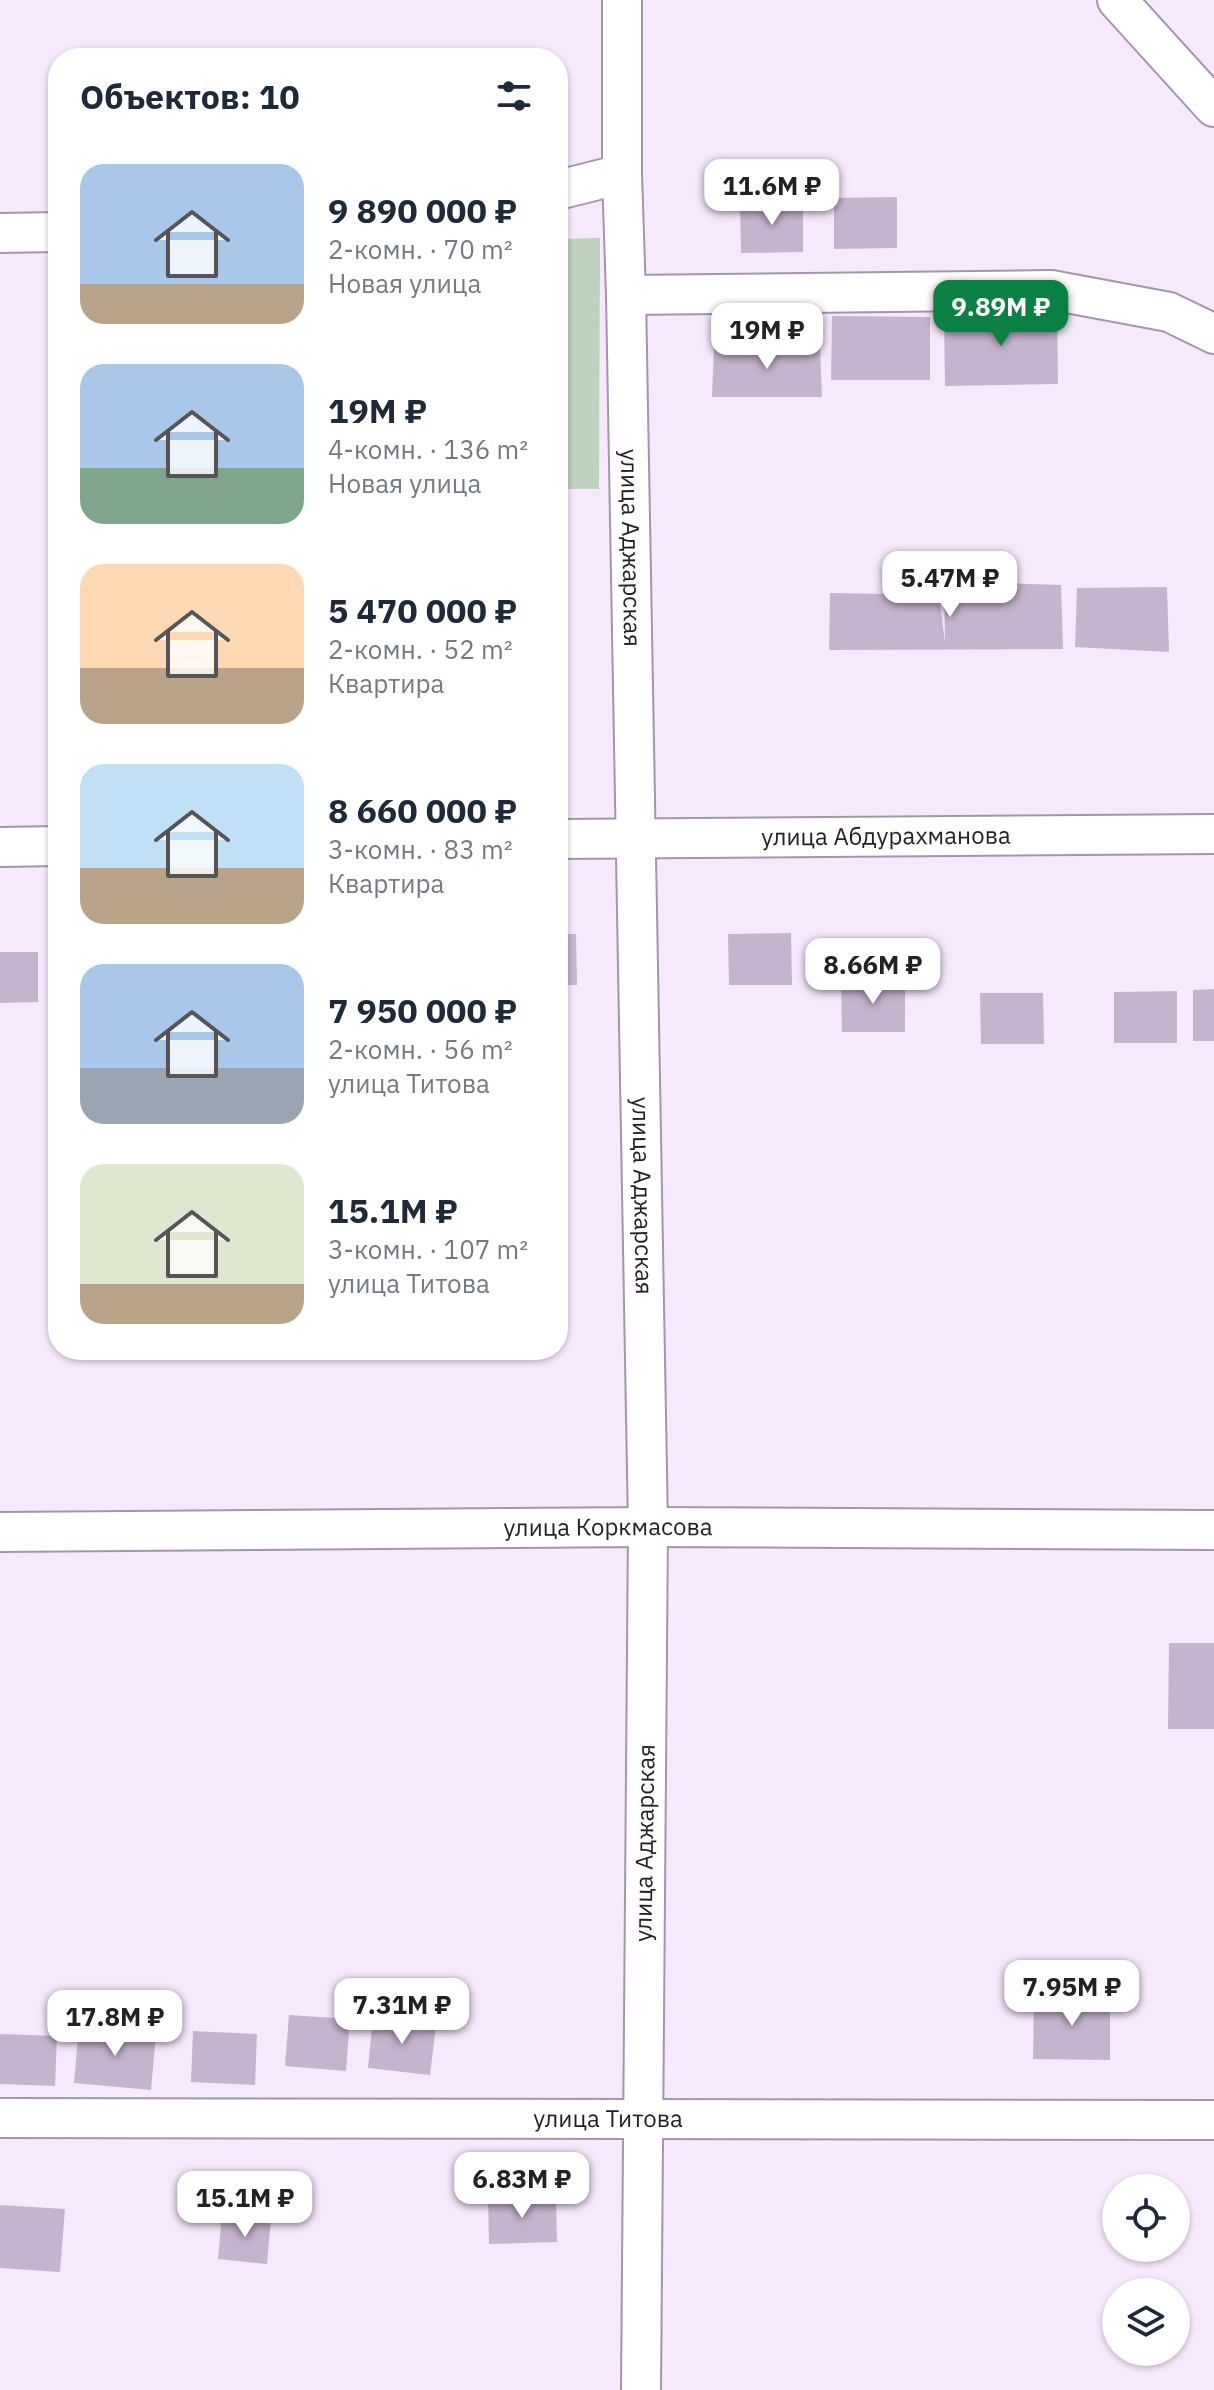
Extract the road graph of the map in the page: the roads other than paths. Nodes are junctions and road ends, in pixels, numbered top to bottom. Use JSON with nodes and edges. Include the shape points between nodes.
{"nodes":[{"id":1,"x":622,"y":0,"type":"edge"},
{"id":2,"x":1117,"y":0,"type":"edge"},
{"id":3,"x":1214,"y":107,"type":"edge"},
{"id":4,"x":622,"y":174,"type":"junction"},
{"id":5,"x":568,"y":188,"type":"edge"},
{"id":6,"x":48,"y":232,"type":"edge"},
{"id":7,"x":0,"y":233,"type":"edge"},
{"id":8,"x":626,"y":295,"type":"junction"},
{"id":9,"x":1214,"y":334,"type":"edge"},
{"id":10,"x":1214,"y":834,"type":"edge"},
{"id":11,"x":635,"y":838,"type":"junction"},
{"id":12,"x":568,"y":839,"type":"edge"},
{"id":13,"x":48,"y":846,"type":"edge"},
{"id":14,"x":0,"y":847,"type":"edge"},
{"id":15,"x":648,"y":1527,"type":"junction"},
{"id":16,"x":1214,"y":1530,"type":"edge"},
{"id":17,"x":0,"y":1532,"type":"edge"},
{"id":18,"x":0,"y":2118,"type":"edge"},
{"id":19,"x":1214,"y":2120,"type":"edge"},
{"id":20,"x":642,"y":2121,"type":"junction"},
{"id":21,"x":641,"y":2390,"type":"edge"}],
"edges":[{"from":1,"to":4,"type":"street","name":"улица Аджарская"},
{"from":2,"to":3,"type":"street"},
{"from":4,"to":5,"type":"street"},
{"from":4,"to":8,"type":"street","name":"улица Аджарская"},
{"from":6,"to":7,"type":"street"},
{"from":8,"to":9,"type":"street","via":[[1051,290],[1169,312]]},
{"from":8,"to":11,"type":"street","name":"улица Аджарская"},
{"from":10,"to":11,"type":"street","name":"улица Абдурахманова"},
{"from":11,"to":12,"type":"street","name":"улица Абдурахманова"},
{"from":11,"to":15,"type":"street","name":"улица Аджарская"},
{"from":13,"to":14,"type":"street"},
{"from":15,"to":16,"type":"street","name":"улица Коркмасова"},
{"from":15,"to":17,"type":"street","name":"улица Коркмасова"},
{"from":15,"to":20,"type":"street","name":"улица Аджарская"},
{"from":18,"to":20,"type":"street","name":"улица Титова"},
{"from":19,"to":20,"type":"street","name":"улица Титова"},
{"from":20,"to":21,"type":"street","name":"улица Аджарская"}]}
